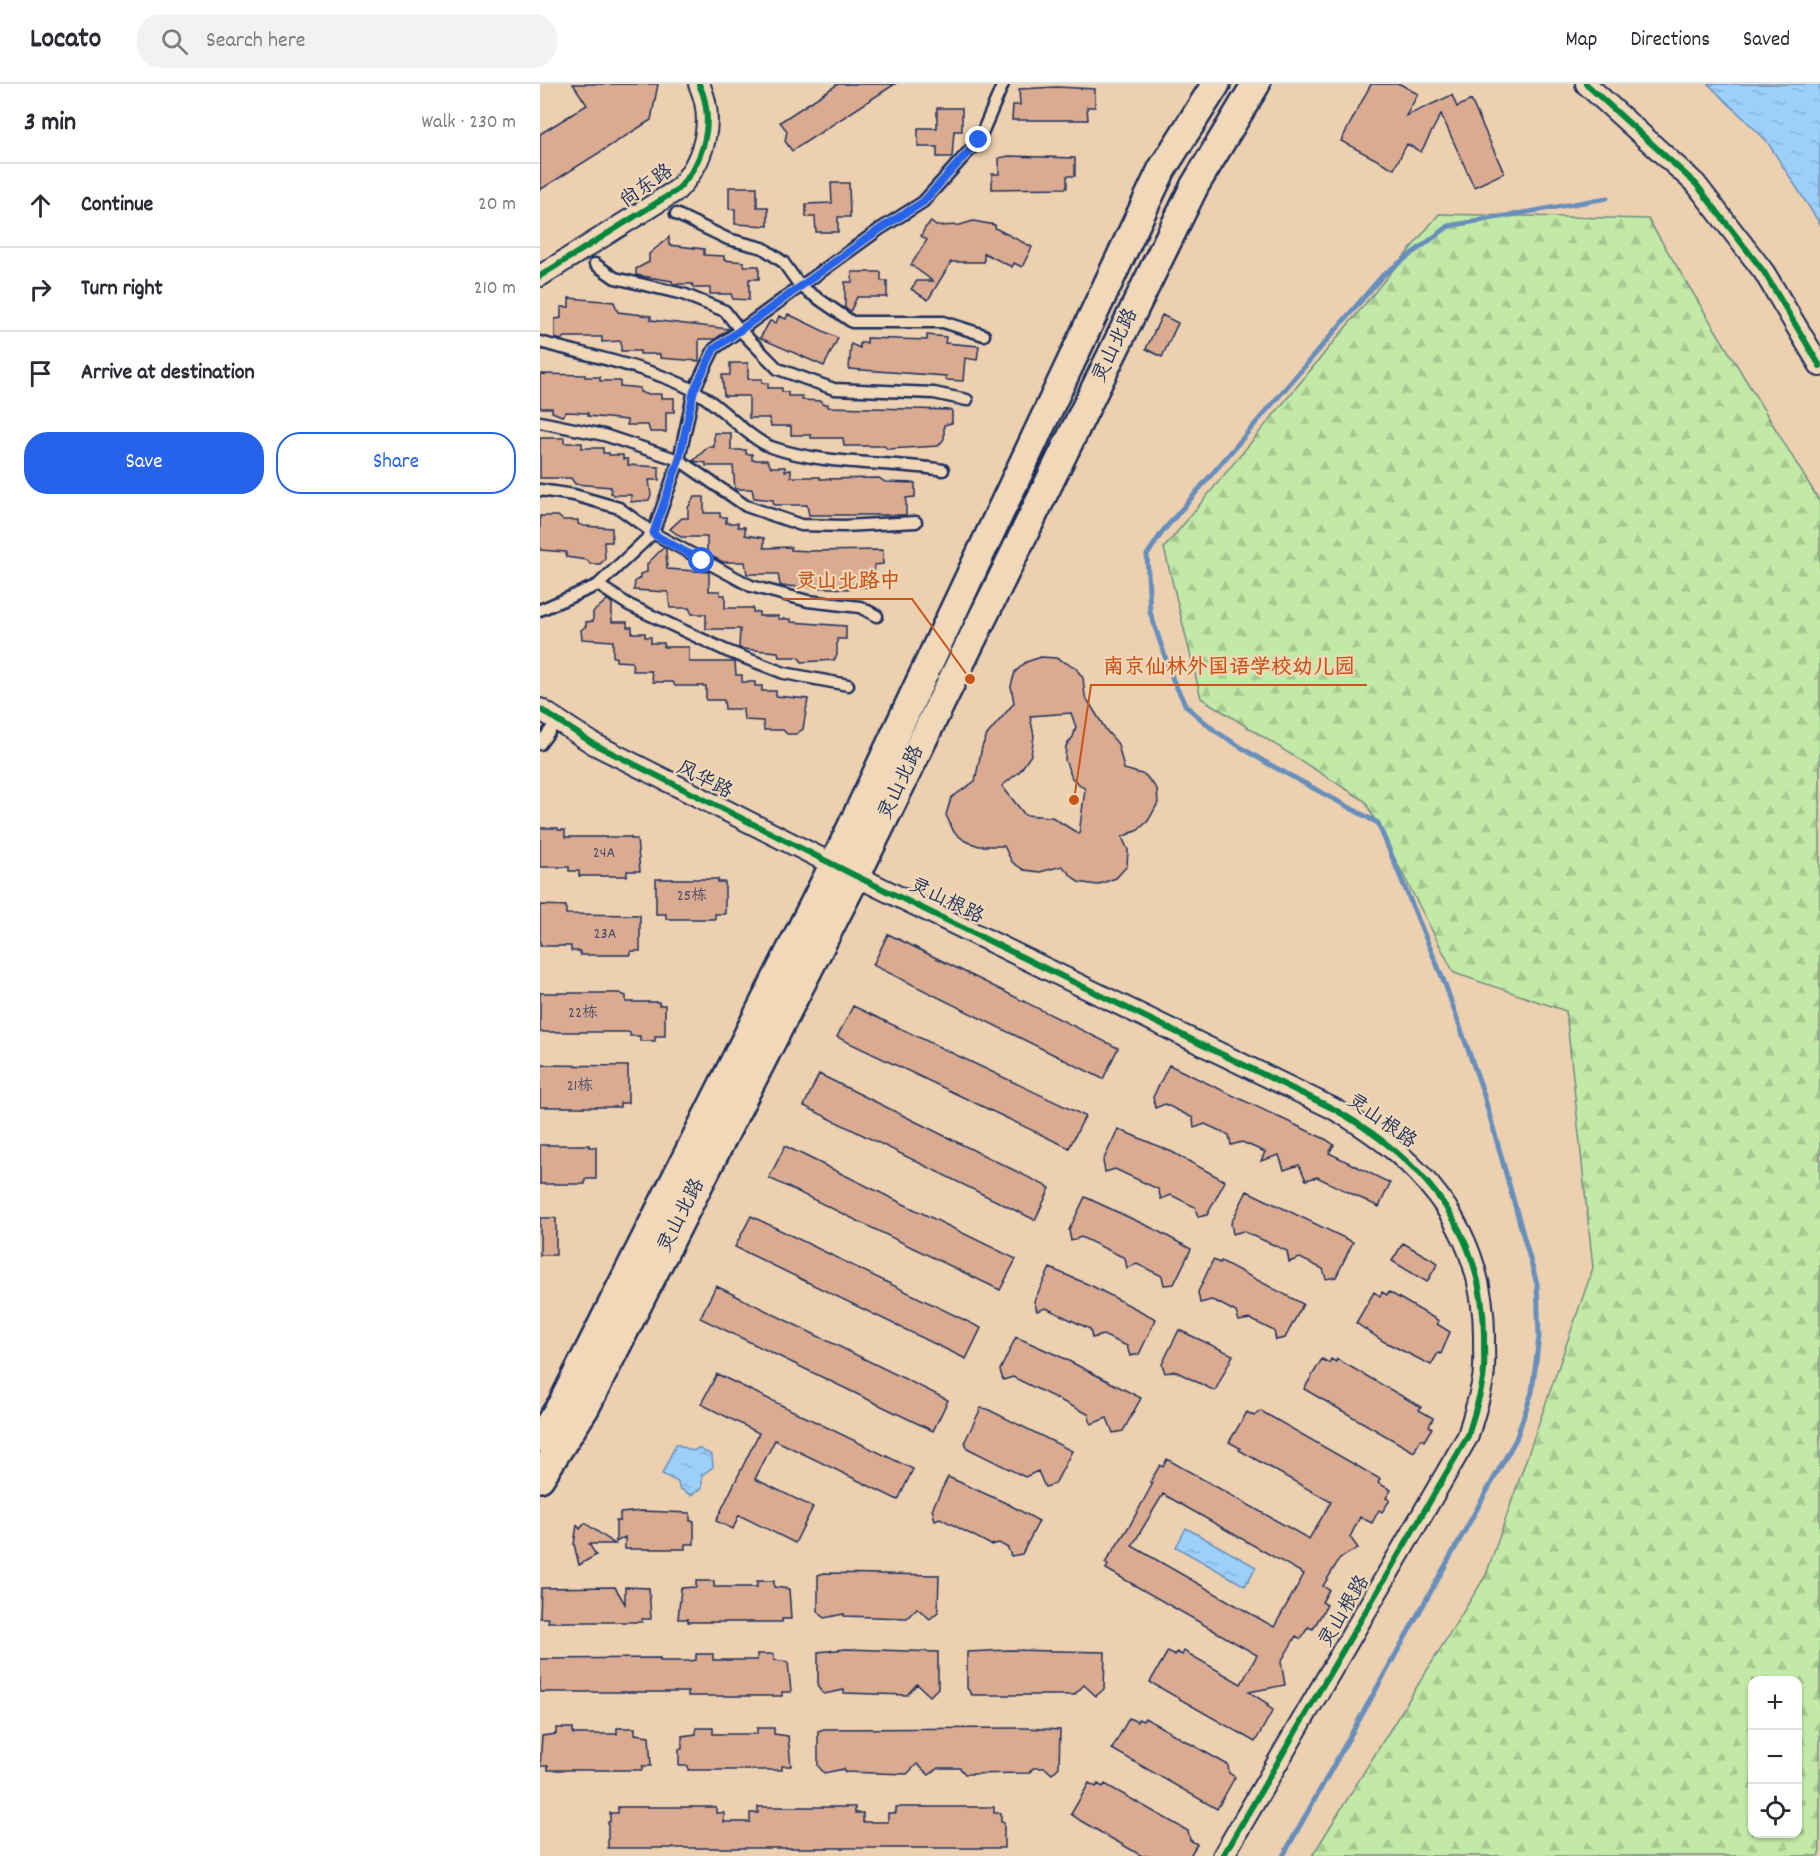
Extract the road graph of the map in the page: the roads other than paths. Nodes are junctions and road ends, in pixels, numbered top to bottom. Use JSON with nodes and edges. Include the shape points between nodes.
{"nodes":[{"id":1,"x":699,"y":84,"type":"edge"},
{"id":2,"x":1003,"y":84,"type":"edge"},
{"id":3,"x":1216,"y":84,"type":"edge"},
{"id":4,"x":1256,"y":84,"type":"edge"},
{"id":5,"x":1587,"y":84,"type":"edge"},
{"id":6,"x":676,"y":214,"type":"dead end"},
{"id":7,"x":595,"y":264,"type":"dead end"},
{"id":8,"x":540,"y":276,"type":"edge"},
{"id":9,"x":800,"y":285,"type":"junction"},
{"id":10,"x":739,"y":329,"type":"junction"},
{"id":11,"x":984,"y":335,"type":"dead end"},
{"id":12,"x":540,"y":342,"type":"edge"},
{"id":13,"x":1820,"y":366,"type":"edge"},
{"id":14,"x":694,"y":390,"type":"junction"},
{"id":15,"x":967,"y":400,"type":"dead end"},
{"id":16,"x":540,"y":422,"type":"edge"},
{"id":17,"x":679,"y":460,"type":"junction"},
{"id":18,"x":943,"y":470,"type":"dead end"},
{"id":19,"x":540,"y":490,"type":"edge"},
{"id":20,"x":916,"y":522,"type":"dead end"},
{"id":21,"x":653,"y":534,"type":"junction"},
{"id":22,"x":598,"y":585,"type":"junction"},
{"id":23,"x":540,"y":610,"type":"edge"},
{"id":24,"x":877,"y":615,"type":"dead end"},
{"id":25,"x":848,"y":685,"type":"dead end"},
{"id":26,"x":540,"y":710,"type":"edge"},
{"id":27,"x":557,"y":721,"type":"junction"},
{"id":28,"x":540,"y":744,"type":"edge"},
{"id":29,"x":845,"y":870,"type":"junction"},
{"id":30,"x":540,"y":1438,"type":"edge"},
{"id":31,"x":540,"y":1478,"type":"edge"},
{"id":32,"x":1223,"y":1856,"type":"edge"}],
"edges":[{"from":1,"to":8,"type":"street","name":"尚东路","via":[[704,94],[706,125],[699,162],[691,176],[677,190]]},
{"from":2,"to":9,"type":"lane","via":[[979,140],[923,202]]},
{"from":3,"to":29,"type":"main road","name":"灵山北路","via":[[1162,169]]},
{"from":4,"to":29,"type":"main road","name":"灵山北路","via":[[1195,185]]},
{"from":5,"to":13,"type":"street","via":[[1696,184],[1764,272]]},
{"from":6,"to":9,"type":"lane","via":[[728,239],[763,248],[783,262]]},
{"from":7,"to":10,"type":"lane","via":[[615,278],[683,294],[725,311]]},
{"from":9,"to":10,"type":"lane"},
{"from":9,"to":11,"type":"lane","via":[[852,322],[943,322]]},
{"from":10,"to":14,"type":"lane","via":[[714,349]]},
{"from":10,"to":15,"type":"lane","via":[[778,369],[834,389],[934,393]]},
{"from":12,"to":14,"type":"lane"},
{"from":14,"to":17,"type":"lane"},
{"from":14,"to":18,"type":"lane","via":[[768,446],[813,458]]},
{"from":16,"to":17,"type":"lane","via":[[604,435]]},
{"from":17,"to":20,"type":"lane","via":[[746,506],[801,525]]},
{"from":17,"to":21,"type":"lane"},
{"from":19,"to":21,"type":"lane","via":[[619,508]]},
{"from":21,"to":22,"type":"lane"},
{"from":21,"to":24,"type":"lane","via":[[750,586],[808,601],[860,607]]},
{"from":22,"to":23,"type":"lane"},
{"from":22,"to":25,"type":"lane","via":[[629,605],[727,651],[784,673]]},
{"from":26,"to":27,"type":"street","name":"风华路"},
{"from":27,"to":28,"type":"lane"},
{"from":27,"to":29,"type":"street","name":"风华路","via":[[594,744]]},
{"from":29,"to":30,"type":"main road","name":"灵山北路"},
{"from":29,"to":31,"type":"main road","name":"灵山北路","via":[[585,1408]]},
{"from":29,"to":32,"type":"street","name":"灵山根路","via":[[1350,1117],[1410,1161],[1444,1204],[1475,1264],[1484,1314],[1483,1378],[1468,1436]]}]}
